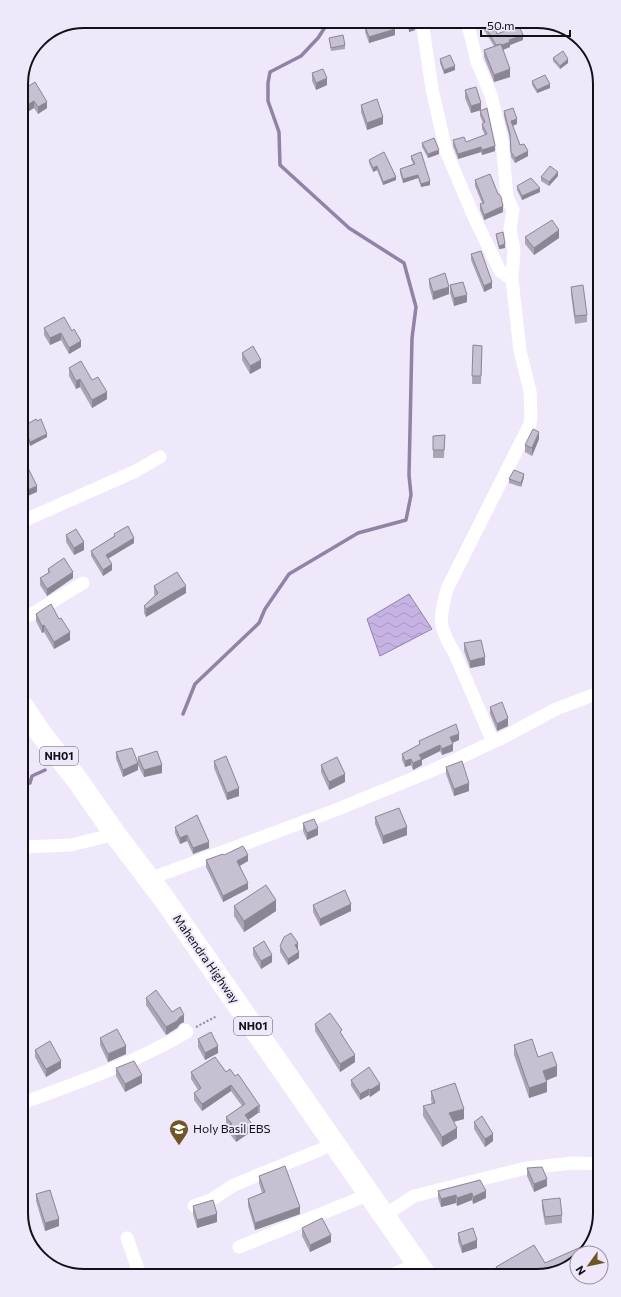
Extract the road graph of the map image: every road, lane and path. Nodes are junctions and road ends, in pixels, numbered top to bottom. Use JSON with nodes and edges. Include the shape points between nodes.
{"nodes":[{"id":1,"x":423,"y":28,"type":"edge"},
{"id":2,"x":469,"y":28,"type":"edge"},
{"id":3,"x":512,"y":279,"type":"junction"},
{"id":4,"x":160,"y":457,"type":"dead end"},
{"id":5,"x":28,"y":519,"type":"edge"},
{"id":6,"x":83,"y":583,"type":"dead end"},
{"id":7,"x":28,"y":614,"type":"edge"},
{"id":8,"x":593,"y":695,"type":"edge"},
{"id":9,"x":28,"y":714,"type":"edge"},
{"id":10,"x":493,"y":742,"type":"junction"},
{"id":11,"x":115,"y":834,"type":"junction"},
{"id":12,"x":28,"y":847,"type":"edge"},
{"id":13,"x":149,"y":880,"type":"junction"},
{"id":14,"x":217,"y":1016,"type":"dead end"},
{"id":15,"x":186,"y":1031,"type":"joint"},
{"id":16,"x":28,"y":1101,"type":"edge"},
{"id":17,"x":334,"y":1142,"type":"junction"},
{"id":18,"x":593,"y":1164,"type":"edge"},
{"id":19,"x":370,"y":1194,"type":"junction"},
{"id":20,"x":194,"y":1206,"type":"edge"},
{"id":21,"x":385,"y":1215,"type":"junction"},
{"id":22,"x":127,"y":1238,"type":"dead end"},
{"id":23,"x":238,"y":1247,"type":"dead end"},
{"id":24,"x":421,"y":1268,"type":"edge"},
{"id":25,"x":138,"y":1269,"type":"edge"}],
"edges":[{"from":1,"to":3,"type":"street","via":[[432,89],[446,151],[500,270]]},
{"from":2,"to":3,"type":"street","via":[[476,62],[491,95],[502,141],[507,197],[513,210],[510,229],[514,250]]},
{"from":3,"to":10,"type":"street","via":[[520,351],[530,391],[530,424],[447,589],[440,622]]},
{"from":4,"to":5,"type":"street","via":[[136,471]]},
{"from":6,"to":7,"type":"street"},
{"from":8,"to":10,"type":"street","via":[[556,709]]},
{"from":9,"to":11,"type":"highway","name":"Mahendra Highway","number":"NH01"},
{"from":10,"to":13,"type":"street","via":[[333,812]]},
{"from":11,"to":12,"type":"street","via":[[71,845]]},
{"from":11,"to":13,"type":"highway","name":"Mahendra Highway","number":"NH01"},
{"from":13,"to":17,"type":"highway","name":"Mahendra Highway","number":"NH01"},
{"from":14,"to":15,"type":"path"},
{"from":15,"to":16,"type":"street","via":[[173,1040],[109,1070]]},
{"from":17,"to":19,"type":"highway","name":"Mahendra Highway","number":"NH01"},
{"from":17,"to":20,"type":"street","via":[[234,1185],[211,1200]]},
{"from":18,"to":21,"type":"street","via":[[572,1163],[526,1168],[414,1196]]},
{"from":19,"to":21,"type":"highway","name":"Mahendra Highway","number":"NH01"},
{"from":19,"to":23,"type":"street"},
{"from":21,"to":24,"type":"highway","name":"Mahendra Highway","number":"NH01"},
{"from":22,"to":25,"type":"street"}]}
